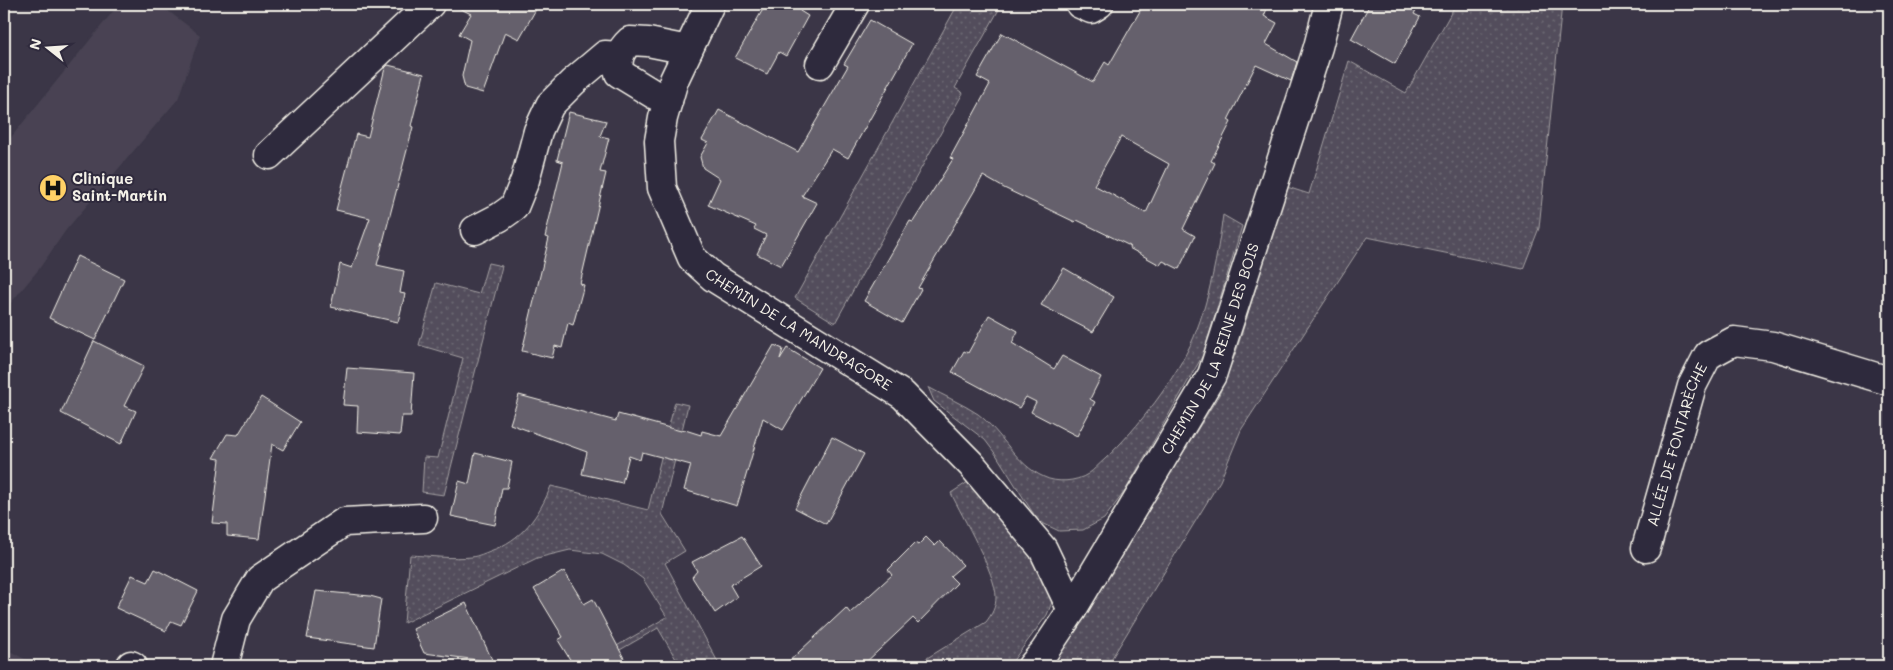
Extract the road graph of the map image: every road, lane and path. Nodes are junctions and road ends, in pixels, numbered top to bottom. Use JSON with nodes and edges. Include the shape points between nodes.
{"nodes":[{"id":1,"x":430,"y":4,"type":"edge"},
{"id":2,"x":710,"y":4,"type":"edge"},
{"id":3,"x":855,"y":4,"type":"edge"},
{"id":4,"x":1080,"y":4,"type":"edge"},
{"id":5,"x":1099,"y":4,"type":"edge"},
{"id":6,"x":1329,"y":4,"type":"edge"},
{"id":7,"x":688,"y":50,"type":"junction"},
{"id":8,"x":619,"y":56,"type":"junction"},
{"id":9,"x":820,"y":64,"type":"dead end"},
{"id":10,"x":668,"y":100,"type":"junction"},
{"id":11,"x":269,"y":154,"type":"dead end"},
{"id":12,"x":475,"y":230,"type":"dead end"},
{"id":13,"x":1889,"y":381,"type":"edge"},
{"id":14,"x":423,"y":518,"type":"dead end"},
{"id":15,"x":1646,"y":548,"type":"dead end"},
{"id":16,"x":1072,"y":610,"type":"junction"},
{"id":17,"x":224,"y":666,"type":"edge"},
{"id":18,"x":1032,"y":666,"type":"edge"}],
"edges":[{"from":1,"to":11,"type":"street"},
{"from":2,"to":7,"type":"street","name":"CHEMIN DE LA MANDRAGORE"},
{"from":3,"to":9,"type":"street"},
{"from":4,"to":5,"type":"street","via":[[1091,9]]},
{"from":6,"to":16,"type":"street","name":"CHEMIN DE LA REINE DES BOIS","via":[[1212,375]]},
{"from":7,"to":8,"type":"street","via":[[630,41]]},
{"from":7,"to":10,"type":"street","name":"CHEMIN DE LA MANDRAGORE"},
{"from":8,"to":10,"type":"street","via":[[619,72]]},
{"from":8,"to":12,"type":"street","via":[[605,55],[550,105],[538,131],[526,180],[514,207]]},
{"from":10,"to":16,"type":"street","name":"CHEMIN DE LA MANDRAGORE","via":[[658,141],[662,188],[692,258],[713,277],[903,395],[971,464],[1043,549]]},
{"from":13,"to":15,"type":"street","name":"ALLÉE DE FONTARÈCHE","via":[[1773,346],[1734,341],[1708,355],[1692,386]]},
{"from":14,"to":17,"type":"street","via":[[344,522],[260,579],[236,619]]},
{"from":16,"to":18,"type":"street","name":"CHEMIN DE LA REINE DES BOIS"}]}
